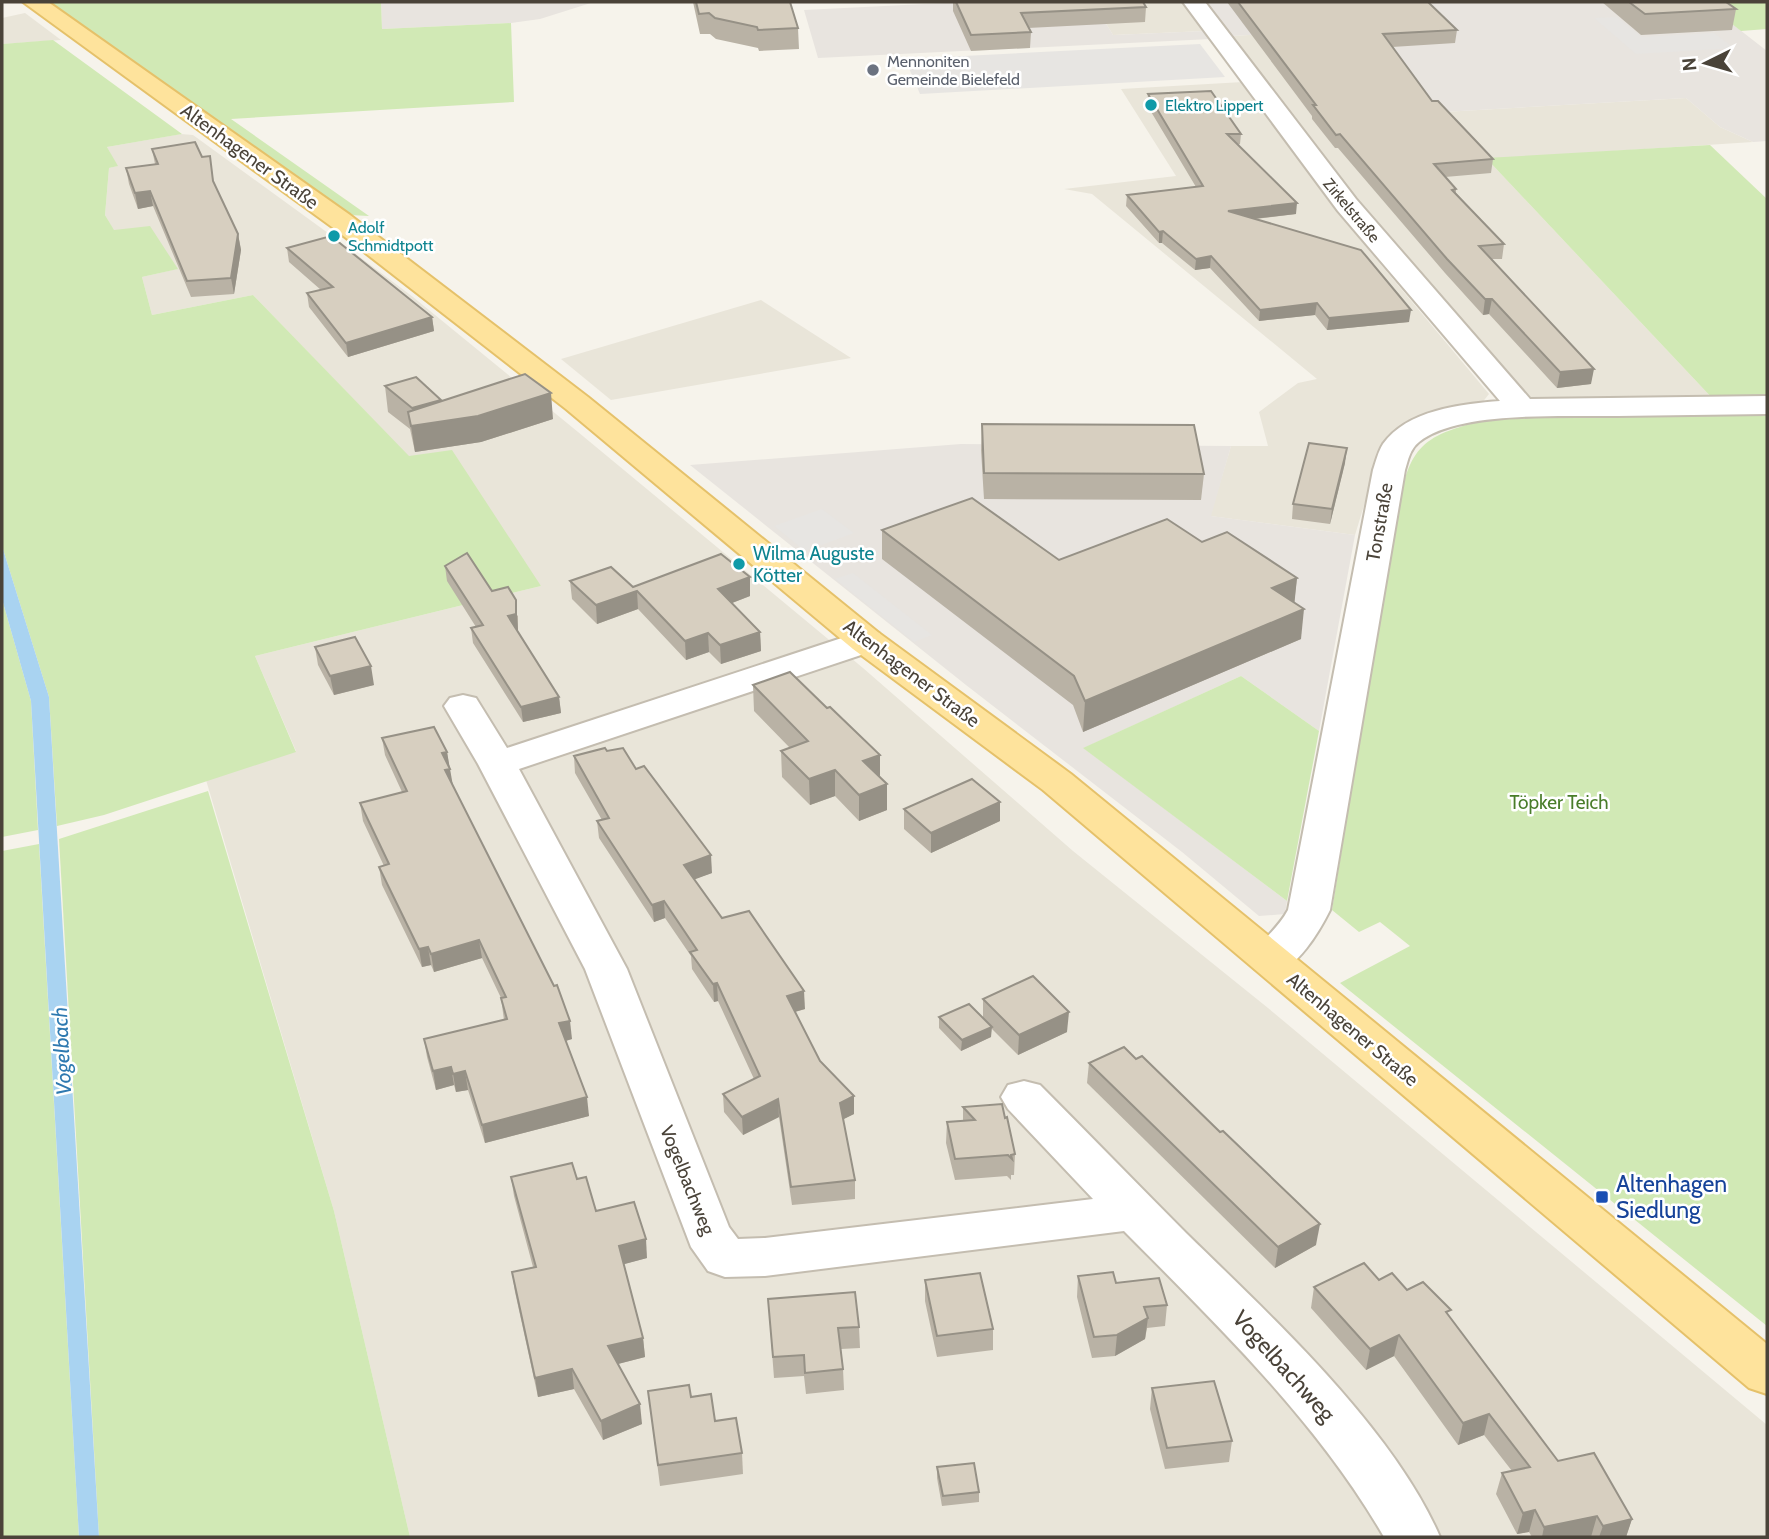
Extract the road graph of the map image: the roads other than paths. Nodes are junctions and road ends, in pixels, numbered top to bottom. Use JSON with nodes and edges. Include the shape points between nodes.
{"nodes":[{"id":1,"x":34,"y":2,"type":"edge"},
{"id":2,"x":1194,"y":2,"type":"edge"},
{"id":3,"x":1767,"y":405,"type":"edge"},
{"id":4,"x":1522,"y":408,"type":"junction"},
{"id":5,"x":866,"y":641,"type":"junction"},
{"id":6,"x":463,"y":706,"type":"dead end"},
{"id":7,"x":497,"y":764,"type":"junction"},
{"id":8,"x":1270,"y":959,"type":"junction"},
{"id":9,"x":1024,"y":1097,"type":"dead end"},
{"id":10,"x":1135,"y":1212,"type":"junction"},
{"id":11,"x":1767,"y":1374,"type":"edge"},
{"id":12,"x":1413,"y":1537,"type":"edge"}],
"edges":[{"from":1,"to":5,"type":"main road","name":"Altenhagener Straße","via":[[352,229],[577,403]]},
{"from":2,"to":4,"type":"street","name":"Zirkelstraße","via":[[1347,205]]},
{"from":3,"to":4,"type":"street","name":"Tonstraße"},
{"from":4,"to":8,"type":"street","name":"Tonstraße","via":[[1440,420],[1408,435],[1396,449],[1310,910],[1299,930]]},
{"from":5,"to":7,"type":"street"},
{"from":5,"to":8,"type":"main road","name":"Altenhagener Straße","via":[[1057,782]]},
{"from":6,"to":7,"type":"street","name":"Vogelbachweg"},
{"from":7,"to":10,"type":"street","name":"Vogelbachweg","via":[[606,968],[708,1234],[725,1258]]},
{"from":8,"to":11,"type":"main road","name":"Altenhagener Straße"},
{"from":9,"to":10,"type":"street","name":"Vogelbachweg"},
{"from":10,"to":12,"type":"street","name":"Vogelbachweg","via":[[1295,1376],[1379,1480]]}]}
